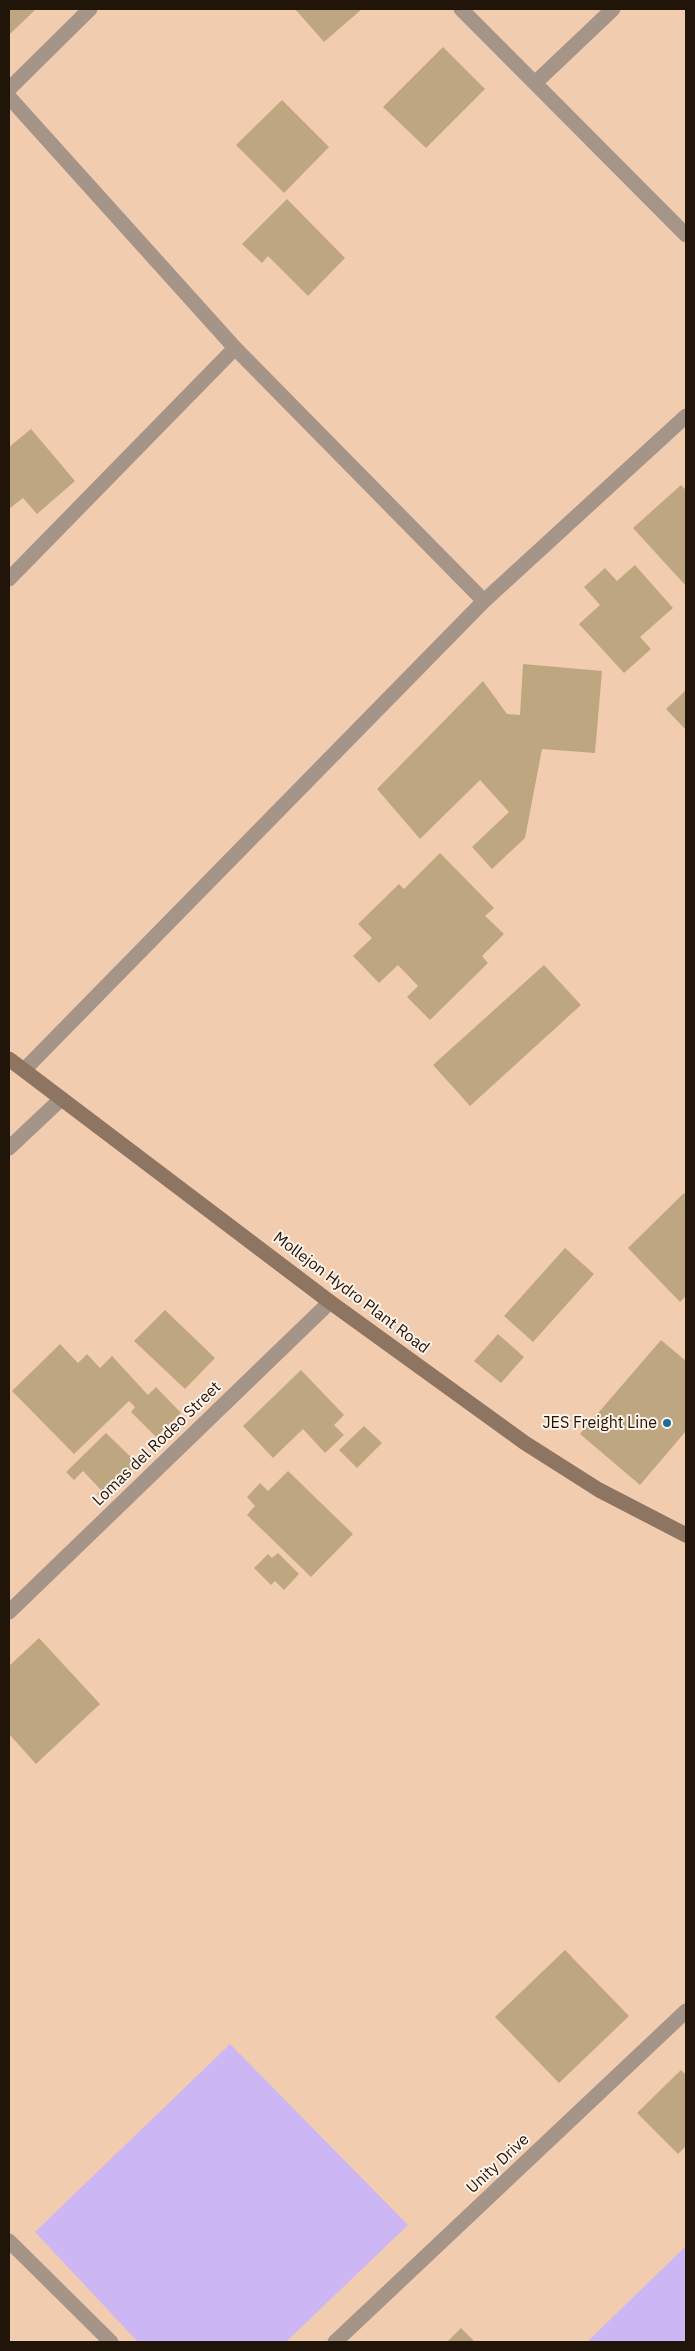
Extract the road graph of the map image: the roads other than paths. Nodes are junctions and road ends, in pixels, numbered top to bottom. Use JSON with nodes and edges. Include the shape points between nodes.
{"nodes":[{"id":1,"x":90,"y":9,"type":"edge"},
{"id":2,"x":461,"y":9,"type":"edge"},
{"id":3,"x":613,"y":9,"type":"edge"},
{"id":4,"x":535,"y":83,"type":"junction"},
{"id":5,"x":9,"y":90,"type":"edge"},
{"id":6,"x":9,"y":97,"type":"edge"},
{"id":7,"x":686,"y":235,"type":"edge"},
{"id":8,"x":235,"y":348,"type":"junction"},
{"id":9,"x":686,"y":416,"type":"edge"},
{"id":10,"x":9,"y":578,"type":"edge"},
{"id":11,"x":484,"y":601,"type":"junction"},
{"id":12,"x":9,"y":1059,"type":"edge"},
{"id":13,"x":24,"y":1070,"type":"junction"},
{"id":14,"x":61,"y":1099,"type":"junction"},
{"id":15,"x":9,"y":1148,"type":"edge"},
{"id":16,"x":330,"y":1302,"type":"junction"},
{"id":17,"x":686,"y":1535,"type":"edge"},
{"id":18,"x":9,"y":1612,"type":"edge"},
{"id":19,"x":686,"y":2011,"type":"edge"},
{"id":20,"x":9,"y":2241,"type":"edge"},
{"id":21,"x":111,"y":2342,"type":"edge"},
{"id":22,"x":335,"y":2342,"type":"edge"}],
"edges":[{"from":1,"to":5,"type":"street"},
{"from":2,"to":4,"type":"street"},
{"from":3,"to":4,"type":"street"},
{"from":4,"to":7,"type":"street"},
{"from":6,"to":8,"type":"street"},
{"from":8,"to":10,"type":"street"},
{"from":8,"to":11,"type":"street"},
{"from":9,"to":11,"type":"street"},
{"from":11,"to":13,"type":"street"},
{"from":12,"to":13,"type":"street","name":"Mollejon Hydro Plant Road"},
{"from":13,"to":14,"type":"street","name":"Mollejon Hydro Plant Road"},
{"from":14,"to":15,"type":"street"},
{"from":14,"to":16,"type":"street","name":"Mollejon Hydro Plant Road"},
{"from":16,"to":17,"type":"street","name":"Mollejon Hydro Plant Road","via":[[524,1443],[599,1490]]},
{"from":16,"to":18,"type":"street","name":"Lomas del Rodeo Street"},
{"from":19,"to":22,"type":"street","name":"Unity Drive"},
{"from":20,"to":21,"type":"street"}]}
